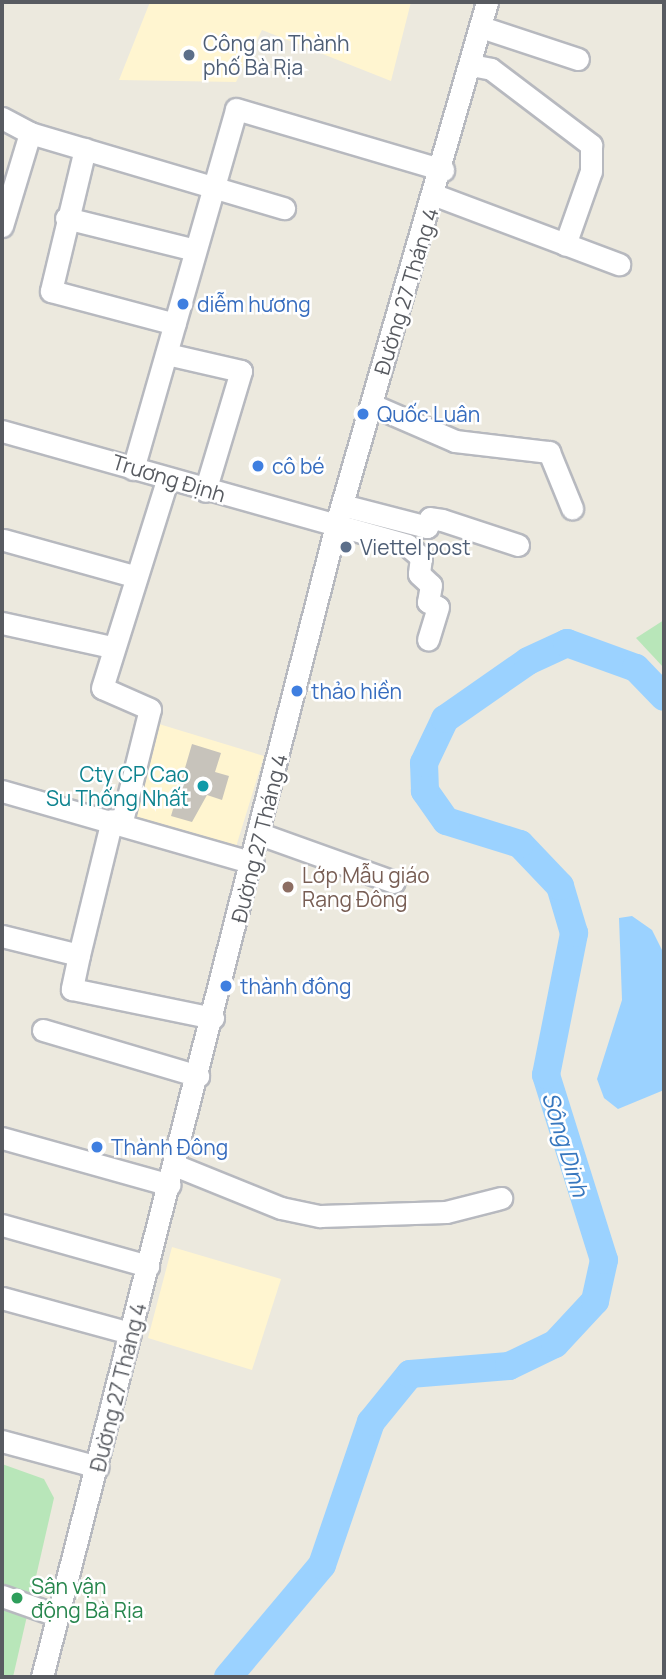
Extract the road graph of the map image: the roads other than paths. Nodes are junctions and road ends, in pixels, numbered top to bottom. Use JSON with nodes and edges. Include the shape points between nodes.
{"nodes":[{"id":1,"x":487,"y":2,"type":"edge"},
{"id":2,"x":481,"y":27,"type":"junction"},
{"id":3,"x":578,"y":59,"type":"dead end"},
{"id":4,"x":471,"y":65,"type":"junction"},
{"id":5,"x":2,"y":118,"type":"edge"},
{"id":6,"x":30,"y":133,"type":"junction"},
{"id":7,"x":85,"y":149,"type":"junction"},
{"id":8,"x":443,"y":170,"type":"junction"},
{"id":9,"x":212,"y":187,"type":"junction"},
{"id":10,"x":435,"y":195,"type":"junction"},
{"id":11,"x":284,"y":208,"type":"dead end"},
{"id":12,"x":66,"y":218,"type":"junction"},
{"id":13,"x":2,"y":226,"type":"edge"},
{"id":14,"x":565,"y":245,"type":"junction"},
{"id":15,"x":195,"y":250,"type":"junction"},
{"id":16,"x":619,"y":264,"type":"dead end"},
{"id":17,"x":175,"y":324,"type":"junction"},
{"id":18,"x":167,"y":354,"type":"junction"},
{"id":19,"x":372,"y":405,"type":"junction"},
{"id":20,"x":2,"y":431,"type":"edge"},
{"id":21,"x":133,"y":469,"type":"junction"},
{"id":22,"x":167,"y":481,"type":"junction"},
{"id":23,"x":205,"y":491,"type":"junction"},
{"id":24,"x":572,"y":508,"type":"dead end"},
{"id":25,"x":339,"y":513,"type":"junction"},
{"id":26,"x":4,"y":540,"type":"dead end"},
{"id":27,"x":518,"y":545,"type":"dead end"},
{"id":28,"x":134,"y":576,"type":"junction"},
{"id":29,"x":2,"y":623,"type":"edge"},
{"id":30,"x":428,"y":640,"type":"dead end"},
{"id":31,"x":111,"y":647,"type":"junction"},
{"id":32,"x":2,"y":791,"type":"edge"},
{"id":33,"x":117,"y":820,"type":"junction"},
{"id":34,"x":260,"y":834,"type":"junction"},
{"id":35,"x":253,"y":863,"type":"junction"},
{"id":36,"x":394,"y":881,"type":"dead end"},
{"id":37,"x":2,"y":936,"type":"edge"},
{"id":38,"x":79,"y":955,"type":"junction"},
{"id":39,"x":213,"y":1018,"type":"junction"},
{"id":40,"x":43,"y":1030,"type":"dead end"},
{"id":41,"x":198,"y":1076,"type":"junction"},
{"id":42,"x":2,"y":1138,"type":"edge"},
{"id":43,"x":174,"y":1175,"type":"junction"},
{"id":44,"x":501,"y":1198,"type":"dead end"},
{"id":45,"x":2,"y":1225,"type":"edge"},
{"id":46,"x":148,"y":1266,"type":"junction"},
{"id":47,"x":2,"y":1298,"type":"edge"},
{"id":48,"x":130,"y":1334,"type":"junction"},
{"id":49,"x":2,"y":1441,"type":"edge"},
{"id":50,"x":98,"y":1467,"type":"junction"},
{"id":51,"x":2,"y":1596,"type":"edge"},
{"id":52,"x":56,"y":1615,"type":"junction"},
{"id":53,"x":43,"y":1677,"type":"edge"}],
"edges":[{"from":1,"to":2,"type":"street","name":"Đường 27 Tháng 4"},
{"from":2,"to":3,"type":"street"},
{"from":2,"to":4,"type":"street","name":"Đường 27 Tháng 4"},
{"from":4,"to":8,"type":"street","name":"Đường 27 Tháng 4"},
{"from":4,"to":14,"type":"street","via":[[491,69],[591,145],[592,171]]},
{"from":5,"to":6,"type":"street"},
{"from":6,"to":7,"type":"street"},
{"from":6,"to":13,"type":"street"},
{"from":7,"to":9,"type":"street"},
{"from":7,"to":12,"type":"street"},
{"from":8,"to":9,"type":"street","via":[[242,108],[230,117]]},
{"from":8,"to":10,"type":"street","name":"Đường 27 Tháng 4"},
{"from":9,"to":11,"type":"street"},
{"from":9,"to":15,"type":"street"},
{"from":10,"to":14,"type":"street"},
{"from":10,"to":19,"type":"street","name":"Đường 27 Tháng 4"},
{"from":12,"to":15,"type":"street"},
{"from":12,"to":17,"type":"street","via":[[51,291]]},
{"from":14,"to":16,"type":"street"},
{"from":15,"to":17,"type":"street"},
{"from":17,"to":18,"type":"street"},
{"from":18,"to":21,"type":"street"},
{"from":18,"to":23,"type":"street","via":[[242,371]]},
{"from":19,"to":24,"type":"street","via":[[455,441],[550,452]]},
{"from":19,"to":25,"type":"street","name":"Đường 27 Tháng 4"},
{"from":20,"to":21,"type":"street","name":"Trương Định"},
{"from":21,"to":22,"type":"street","name":"Trương Định"},
{"from":22,"to":23,"type":"street","name":"Trương Định"},
{"from":22,"to":28,"type":"street"},
{"from":23,"to":25,"type":"street","name":"Trương Định"},
{"from":25,"to":27,"type":"street","via":[[427,527],[430,518],[442,520]]},
{"from":25,"to":30,"type":"street","via":[[418,552],[419,574],[431,585],[428,602],[438,607]]},
{"from":25,"to":34,"type":"street","name":"Đường 27 Tháng 4"},
{"from":26,"to":28,"type":"street"},
{"from":28,"to":31,"type":"street"},
{"from":29,"to":31,"type":"street"},
{"from":31,"to":33,"type":"street","via":[[102,688],[150,709]]},
{"from":32,"to":33,"type":"street"},
{"from":33,"to":35,"type":"street"},
{"from":33,"to":38,"type":"street"},
{"from":34,"to":35,"type":"street","name":"Đường 27 Tháng 4"},
{"from":34,"to":36,"type":"street"},
{"from":35,"to":39,"type":"street","name":"Đường 27 Tháng 4"},
{"from":37,"to":38,"type":"street"},
{"from":38,"to":39,"type":"street","via":[[72,989]]},
{"from":39,"to":41,"type":"street","name":"Đường 27 Tháng 4"},
{"from":40,"to":41,"type":"street"},
{"from":41,"to":43,"type":"street","name":"Đường 27 Tháng 4"},
{"from":42,"to":43,"type":"street"},
{"from":43,"to":44,"type":"street","via":[[320,1216],[446,1212]]},
{"from":43,"to":46,"type":"street","name":"Đường 27 Tháng 4"},
{"from":45,"to":46,"type":"street"},
{"from":46,"to":48,"type":"street","name":"Đường 27 Tháng 4"},
{"from":47,"to":48,"type":"street"},
{"from":48,"to":50,"type":"street","name":"Đường 27 Tháng 4"},
{"from":49,"to":50,"type":"street"},
{"from":50,"to":52,"type":"street","name":"Đường 27 Tháng 4"},
{"from":51,"to":52,"type":"street"},
{"from":52,"to":53,"type":"street","name":"Đường 27 Tháng 4"}]}
